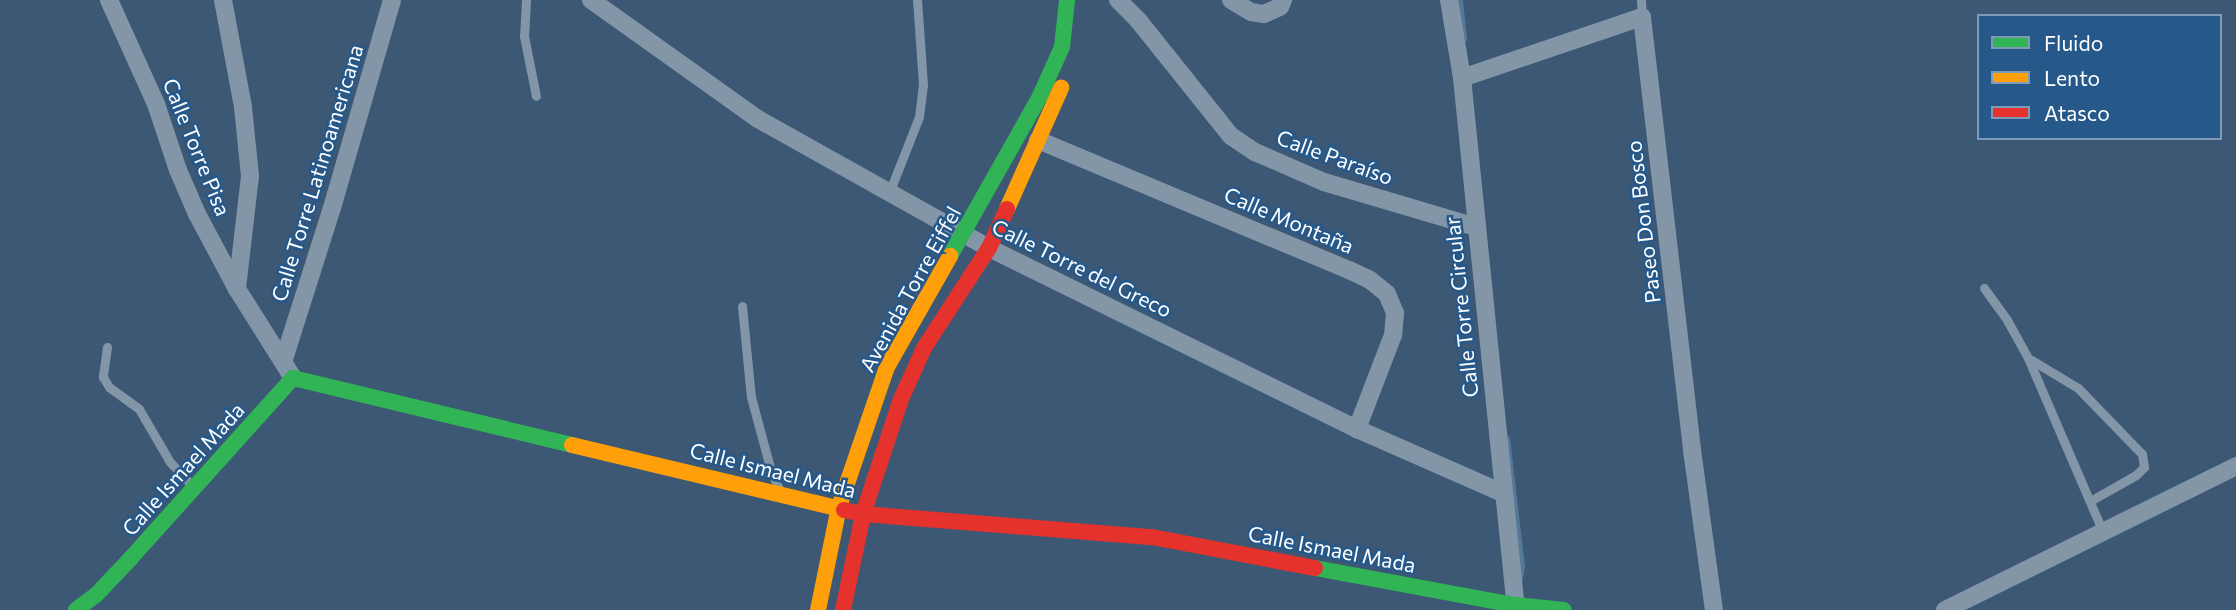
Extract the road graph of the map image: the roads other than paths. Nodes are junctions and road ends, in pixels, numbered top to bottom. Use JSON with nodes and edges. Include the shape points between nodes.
{"nodes":[{"id":1,"x":109,"y":0,"type":"edge"},
{"id":2,"x":223,"y":0,"type":"edge"},
{"id":3,"x":392,"y":0,"type":"edge"},
{"id":4,"x":526,"y":0,"type":"edge"},
{"id":5,"x":591,"y":0,"type":"edge"},
{"id":6,"x":917,"y":0,"type":"edge"},
{"id":7,"x":1067,"y":0,"type":"edge"},
{"id":8,"x":1082,"y":0,"type":"edge"},
{"id":9,"x":1118,"y":0,"type":"edge"},
{"id":10,"x":1231,"y":0,"type":"edge"},
{"id":11,"x":1283,"y":0,"type":"edge"},
{"id":12,"x":1448,"y":0,"type":"edge"},
{"id":13,"x":1641,"y":8,"type":"edge"},
{"id":14,"x":1462,"y":78,"type":"junction"},
{"id":15,"x":536,"y":96,"type":"dead end"},
{"id":16,"x":1038,"y":140,"type":"junction"},
{"id":17,"x":889,"y":194,"type":"junction"},
{"id":18,"x":1476,"y":227,"type":"junction"},
{"id":19,"x":964,"y":234,"type":"junction"},
{"id":20,"x":989,"y":248,"type":"junction"},
{"id":21,"x":1984,"y":288,"type":"dead end"},
{"id":22,"x":237,"y":289,"type":"junction"},
{"id":23,"x":742,"y":306,"type":"dead end"},
{"id":24,"x":107,"y":347,"type":"dead end"},
{"id":25,"x":2028,"y":358,"type":"junction"},
{"id":26,"x":284,"y":359,"type":"junction"},
{"id":27,"x":293,"y":378,"type":"junction"},
{"id":28,"x":1357,"y":429,"type":"junction"},
{"id":29,"x":2236,"y":466,"type":"edge"},
{"id":30,"x":193,"y":487,"type":"junction"},
{"id":31,"x":1503,"y":493,"type":"junction"},
{"id":32,"x":782,"y":494,"type":"junction"},
{"id":33,"x":2090,"y":501,"type":"junction"},
{"id":34,"x":839,"y":507,"type":"junction"},
{"id":35,"x":863,"y":514,"type":"junction"},
{"id":36,"x":2102,"y":530,"type":"junction"},
{"id":37,"x":1516,"y":607,"type":"edge"},
{"id":38,"x":76,"y":610,"type":"edge"},
{"id":39,"x":818,"y":610,"type":"edge"},
{"id":40,"x":843,"y":610,"type":"edge"},
{"id":41,"x":1564,"y":610,"type":"edge"},
{"id":42,"x":1714,"y":610,"type":"edge"},
{"id":43,"x":1945,"y":610,"type":"edge"}],
"edges":[{"from":1,"to":22,"type":"street","name":"Calle Torre Pisa","via":[[156,104],[192,203]]},
{"from":2,"to":22,"type":"street","via":[[243,107],[250,176]]},
{"from":3,"to":26,"type":"street","name":"Calle Torre Latinoamericana"},
{"from":4,"to":15,"type":"lane","via":[[524,36]]},
{"from":5,"to":17,"type":"street","name":"Calle Torre del Greco","via":[[758,119]]},
{"from":6,"to":17,"type":"lane","via":[[923,85],[919,117]]},
{"from":7,"to":19,"type":"street","name":"Avenida Torre Eiffel","via":[[1062,47],[1023,129]]},
{"from":8,"to":16,"type":"street","name":"Avenida Torre Eiffel","via":[[1074,57]]},
{"from":9,"to":18,"type":"street","name":"Calle Paraíso","via":[[1231,136],[1255,152],[1324,182]]},
{"from":10,"to":11,"type":"street","via":[[1264,14],[1280,7]]},
{"from":12,"to":14,"type":"street","name":"Calle Torre Circular"},
{"from":13,"to":14,"type":"street","name":"Paseo Don Bosco"},
{"from":13,"to":42,"type":"street","name":"Paseo Don Bosco"},
{"from":14,"to":18,"type":"street","name":"Calle Torre Circular"},
{"from":16,"to":20,"type":"street","name":"Avenida Torre Eiffel"},
{"from":16,"to":28,"type":"street","name":"Calle Montaña","via":[[1349,270],[1387,294],[1395,313],[1393,335]]},
{"from":17,"to":19,"type":"street","name":"Calle Torre del Greco"},
{"from":18,"to":31,"type":"street","name":"Calle Torre Circular"},
{"from":19,"to":20,"type":"street","name":"Calle Torre del Greco"},
{"from":19,"to":34,"type":"street","name":"Avenida Torre Eiffel","via":[[887,367]]},
{"from":20,"to":28,"type":"street","name":"Calle Torre del Greco"},
{"from":20,"to":35,"type":"street","name":"Avenida Torre Eiffel","via":[[924,348],[901,399]]},
{"from":21,"to":25,"type":"lane"},
{"from":22,"to":26,"type":"street","name":"Calle Torre Pisa"},
{"from":23,"to":32,"type":"lane","via":[[751,397]]},
{"from":24,"to":30,"type":"lane","via":[[103,377],[109,387],[139,409],[170,462]]},
{"from":25,"to":33,"type":"lane"},
{"from":25,"to":33,"type":"lane","via":[[2078,388],[2142,454],[2141,471]]},
{"from":26,"to":27,"type":"street","name":"Calle Torre Pisa"},
{"from":27,"to":30,"type":"street","name":"Calle Ismael Mada"},
{"from":27,"to":32,"type":"street","name":"Calle Ismael Mada"},
{"from":28,"to":31,"type":"street","name":"Calle Torre del Greco"},
{"from":29,"to":36,"type":"street"},
{"from":30,"to":38,"type":"street","name":"Calle Ismael Mada","via":[[105,586]]},
{"from":31,"to":37,"type":"street","name":"Calle Torre Circular"},
{"from":32,"to":34,"type":"street","name":"Calle Ismael Mada"},
{"from":33,"to":36,"type":"lane"},
{"from":34,"to":35,"type":"street","name":"Calle Ismael Mada"},
{"from":34,"to":39,"type":"street","name":"Avenida Torre Eiffel"},
{"from":35,"to":37,"type":"street","name":"Calle Ismael Mada","via":[[1152,537]]},
{"from":35,"to":40,"type":"street","name":"Avenida Torre Eiffel"},
{"from":36,"to":43,"type":"street"},
{"from":37,"to":41,"type":"street","name":"Calle Ismael Mada"}]}
